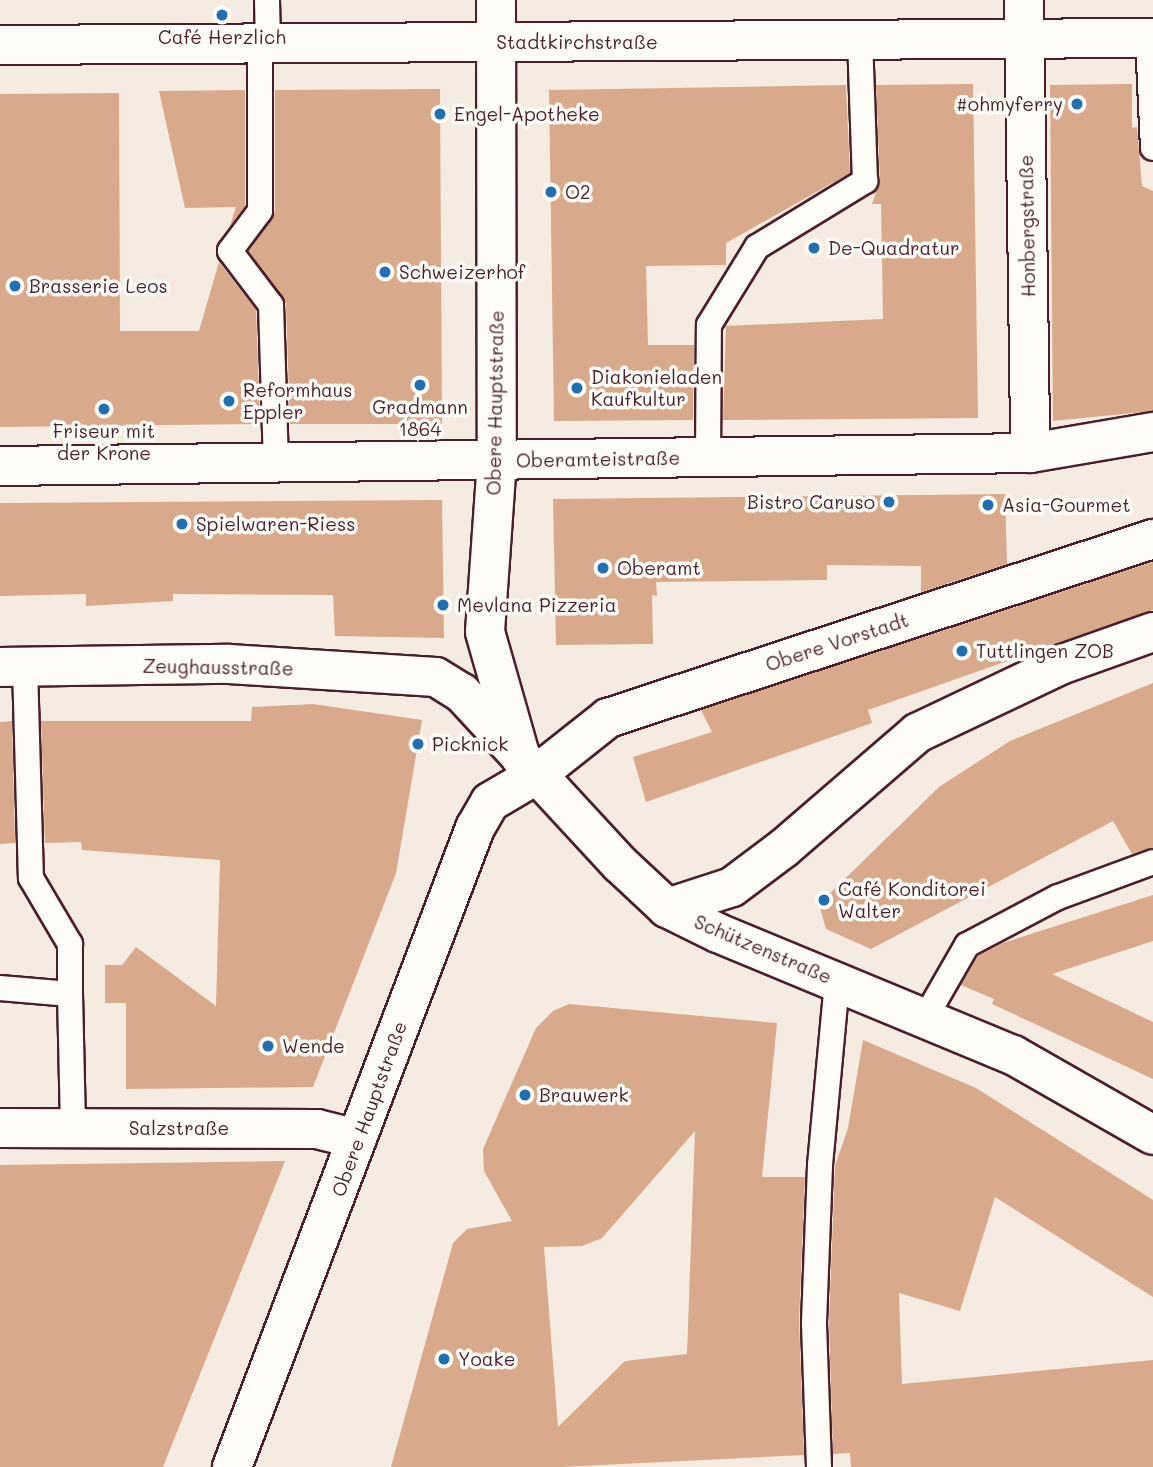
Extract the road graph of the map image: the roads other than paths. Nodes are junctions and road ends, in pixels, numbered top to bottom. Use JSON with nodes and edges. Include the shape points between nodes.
{"nodes":[{"id":1,"x":267,"y":0,"type":"edge"},
{"id":2,"x":496,"y":0,"type":"edge"},
{"id":3,"x":1024,"y":0,"type":"edge"},
{"id":4,"x":1151,"y":38,"type":"edge"},
{"id":5,"x":860,"y":40,"type":"junction"},
{"id":6,"x":1025,"y":40,"type":"junction"},
{"id":7,"x":496,"y":43,"type":"junction"},
{"id":8,"x":264,"y":44,"type":"junction"},
{"id":9,"x":0,"y":45,"type":"edge"},
{"id":10,"x":1153,"y":148,"type":"edge"},
{"id":11,"x":1153,"y":432,"type":"edge"},
{"id":12,"x":1030,"y":453,"type":"junction"},
{"id":13,"x":708,"y":457,"type":"junction"},
{"id":14,"x":497,"y":460,"type":"junction"},
{"id":15,"x":276,"y":462,"type":"junction"},
{"id":16,"x":0,"y":466,"type":"edge"},
{"id":17,"x":1153,"y":539,"type":"edge"},
{"id":18,"x":1153,"y":632,"type":"edge"},
{"id":19,"x":12,"y":667,"type":"edge"},
{"id":20,"x":436,"y":677,"type":"joint"},
{"id":21,"x":528,"y":766,"type":"junction"},
{"id":22,"x":1153,"y":862,"type":"edge"},
{"id":23,"x":667,"y":908,"type":"junction"},
{"id":24,"x":837,"y":980,"type":"junction"},
{"id":25,"x":0,"y":988,"type":"edge"},
{"id":26,"x":70,"y":994,"type":"junction"},
{"id":27,"x":925,"y":1018,"type":"junction"},
{"id":28,"x":73,"y":1127,"type":"junction"},
{"id":29,"x":0,"y":1128,"type":"edge"},
{"id":30,"x":1153,"y":1135,"type":"edge"},
{"id":31,"x":357,"y":1139,"type":"junction"},
{"id":32,"x":232,"y":1467,"type":"edge"},
{"id":33,"x":819,"y":1467,"type":"edge"}],
"edges":[{"from":1,"to":8,"type":"lane"},
{"from":2,"to":7,"type":"street","name":"Obere Hauptstraße"},
{"from":3,"to":6,"type":"street","name":"Honbergstraße"},
{"from":4,"to":6,"type":"street","name":"Stadtkirchstraße"},
{"from":4,"to":10,"type":"lane"},
{"from":5,"to":6,"type":"street","name":"Stadtkirchstraße"},
{"from":5,"to":7,"type":"street","name":"Stadtkirchstraße"},
{"from":5,"to":13,"type":"lane","via":[[865,181],[757,247],[709,326]]},
{"from":6,"to":12,"type":"street","name":"Honbergstraße"},
{"from":7,"to":8,"type":"street","name":"Stadtkirchstraße"},
{"from":7,"to":14,"type":"street","name":"Obere Hauptstraße"},
{"from":8,"to":9,"type":"street","name":"Stadtkirchstraße"},
{"from":8,"to":15,"type":"lane","via":[[260,211],[230,251],[271,305]]},
{"from":11,"to":12,"type":"street","name":"Oberamteistraße"},
{"from":12,"to":13,"type":"street","name":"Oberamteistraße"},
{"from":13,"to":14,"type":"street","name":"Oberamteistraße"},
{"from":14,"to":15,"type":"street","name":"Oberamteistraße"},
{"from":14,"to":21,"type":"street","name":"Obere Hauptstraße","via":[[485,632]]},
{"from":15,"to":16,"type":"street","name":"Oberamteistraße"},
{"from":17,"to":21,"type":"street","name":"Obere Vorstadt","via":[[608,718]]},
{"from":18,"to":23,"type":"street","via":[[1059,665],[917,733],[732,887]]},
{"from":19,"to":20,"type":"street","name":"Zeughausstraße","via":[[229,664]]},
{"from":19,"to":26,"type":"lane","via":[[31,878],[70,944]]},
{"from":20,"to":21,"type":"street","name":"Schützenstraße","via":[[462,693]]},
{"from":21,"to":23,"type":"street","name":"Schützenstraße"},
{"from":21,"to":31,"type":"street","name":"Obere Hauptstraße","via":[[490,802],[475,828]]},
{"from":22,"to":27,"type":"lane","via":[[1058,897],[967,945]]},
{"from":23,"to":24,"type":"street","name":"Schützenstraße"},
{"from":24,"to":27,"type":"street","name":"Schützenstraße"},
{"from":24,"to":33,"type":"lane","via":[[820,1165],[814,1309]]},
{"from":25,"to":26,"type":"lane"},
{"from":26,"to":28,"type":"lane"},
{"from":27,"to":30,"type":"street","name":"Schützenstraße","via":[[1013,1055]]},
{"from":28,"to":29,"type":"street","name":"Salzstraße"},
{"from":28,"to":31,"type":"street","name":"Salzstraße","via":[[317,1129]]},
{"from":31,"to":32,"type":"street","name":"Obere Hauptstraße"}]}
